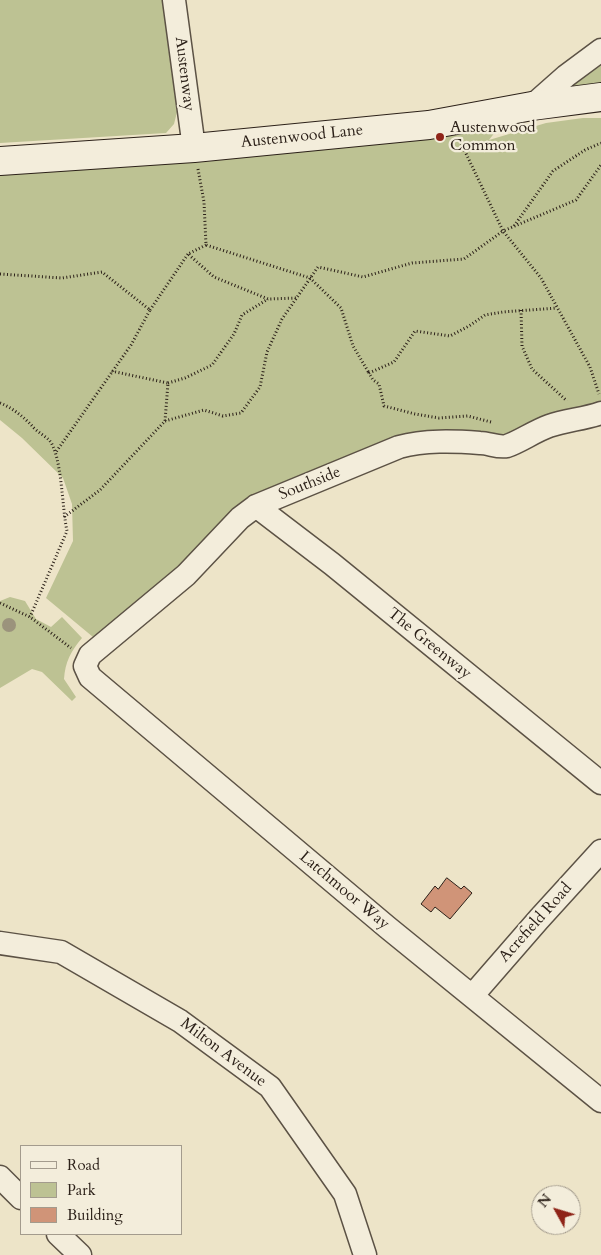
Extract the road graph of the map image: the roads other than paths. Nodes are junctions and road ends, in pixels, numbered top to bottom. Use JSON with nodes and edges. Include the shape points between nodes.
{"nodes":[{"id":1,"x":174,"y":0,"type":"edge"},
{"id":2,"x":601,"y":50,"type":"edge"},
{"id":3,"x":601,"y":97,"type":"edge"},
{"id":4,"x":532,"y":106,"type":"junction"},
{"id":5,"x":194,"y":148,"type":"junction"},
{"id":6,"x":0,"y":161,"type":"edge"},
{"id":7,"x":594,"y":415,"type":"edge"},
{"id":8,"x":256,"y":506,"type":"junction"},
{"id":9,"x":90,"y":677,"type":"joint"},
{"id":10,"x":601,"y":783,"type":"edge"},
{"id":11,"x":601,"y":851,"type":"edge"},
{"id":12,"x":0,"y":943,"type":"edge"},
{"id":13,"x":472,"y":996,"type":"junction"},
{"id":14,"x":601,"y":1101,"type":"edge"},
{"id":15,"x":0,"y":1177,"type":"edge"},
{"id":16,"x":20,"y":1197,"type":"edge"},
{"id":17,"x":59,"y":1235,"type":"edge"},
{"id":18,"x":80,"y":1255,"type":"edge"},
{"id":19,"x":365,"y":1255,"type":"edge"}],
"edges":[{"from":1,"to":5,"type":"street","name":"Austenway"},
{"from":2,"to":4,"type":"street"},
{"from":3,"to":4,"type":"street","name":"Austenwood Lane"},
{"from":4,"to":5,"type":"street","name":"Austenwood Lane","via":[[452,122]]},
{"from":5,"to":6,"type":"street","name":"Austenwood Lane"},
{"from":7,"to":8,"type":"street","name":"Southside","via":[[550,426],[506,446],[418,442],[399,447]]},
{"from":8,"to":9,"type":"street","name":"Southside","via":[[240,518],[186,575],[90,655],[85,666]]},
{"from":8,"to":10,"type":"street","name":"The Greenway"},
{"from":9,"to":13,"type":"street","name":"Latchmoor Way"},
{"from":11,"to":13,"type":"street","name":"Acrefield Road"},
{"from":12,"to":19,"type":"street","name":"Milton Avenue","via":[[61,952],[180,1021],[270,1087],[345,1194]]},
{"from":13,"to":14,"type":"street","name":"Latchmoor Way"},
{"from":15,"to":16,"type":"street"},
{"from":17,"to":18,"type":"street"}]}
